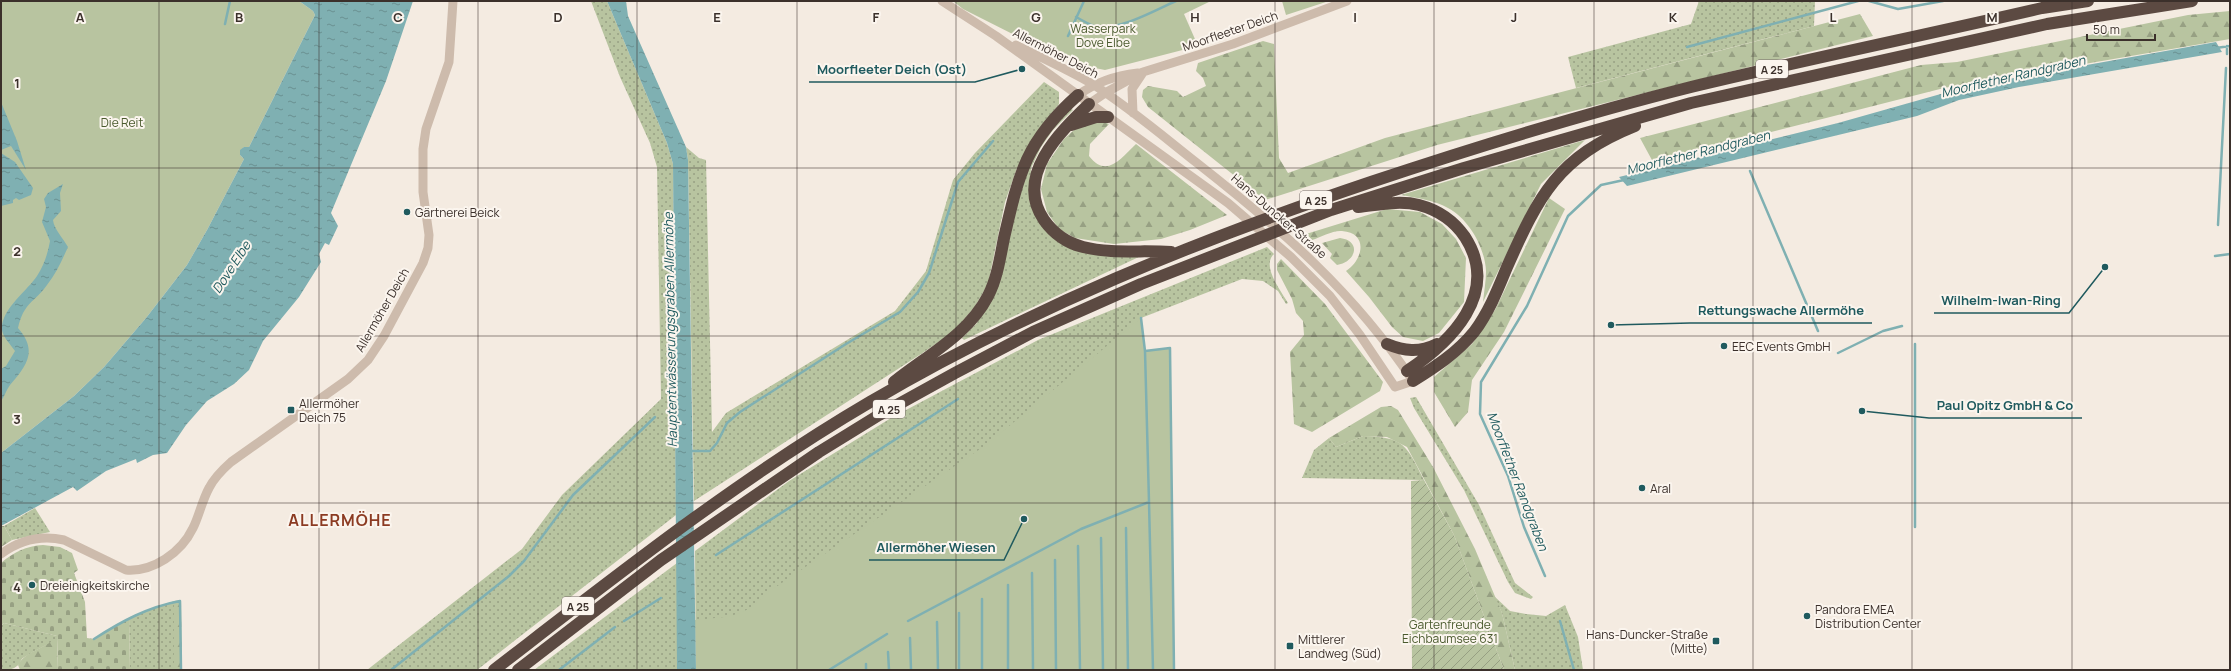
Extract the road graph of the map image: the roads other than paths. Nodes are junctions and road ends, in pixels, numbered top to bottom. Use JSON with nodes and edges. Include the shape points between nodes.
{"nodes":[{"id":1,"x":453,"y":1,"type":"edge"},
{"id":2,"x":942,"y":1,"type":"edge"},
{"id":3,"x":1347,"y":1,"type":"edge"},
{"id":4,"x":2088,"y":1,"type":"edge"},
{"id":5,"x":2192,"y":1,"type":"edge"},
{"id":6,"x":996,"y":36,"type":"junction"},
{"id":7,"x":1143,"y":72,"type":"junction"},
{"id":8,"x":1092,"y":85,"type":"junction"},
{"id":9,"x":1104,"y":93,"type":"junction"},
{"id":10,"x":1078,"y":95,"type":"junction"},
{"id":11,"x":1691,"y":103,"type":"junction"},
{"id":12,"x":1089,"y":104,"type":"junction"},
{"id":13,"x":1133,"y":113,"type":"junction"},
{"id":14,"x":1108,"y":117,"type":"junction"},
{"id":15,"x":1064,"y":128,"type":"junction"},
{"id":16,"x":1331,"y":210,"type":"junction"},
{"id":17,"x":1174,"y":252,"type":"junction"},
{"id":18,"x":1442,"y":342,"type":"junction"},
{"id":19,"x":1387,"y":344,"type":"junction"},
{"id":20,"x":1410,"y":376,"type":"junction"},
{"id":21,"x":870,"y":402,"type":"junction"},
{"id":22,"x":1,"y":554,"type":"edge"},
{"id":23,"x":494,"y":670,"type":"edge"},
{"id":24,"x":518,"y":670,"type":"edge"}],
"edges":[{"from":1,"to":22,"type":"street","name":"Allermöher Deich","via":[[448,62],[426,129],[423,149],[423,192],[429,235],[428,248],[423,263],[395,316],[368,360],[348,379],[231,462],[216,476],[188,537],[154,566],[137,571],[126,570],[64,540],[53,538],[35,538],[17,544]]},
{"from":2,"to":6,"type":"street","name":"Allermöher Deich"},
{"from":3,"to":7,"type":"street","name":"Moorfleeter Deich","via":[[1215,50]]},
{"from":4,"to":17,"type":"highway","number":"A 25","via":[[2042,8],[1689,88],[1459,153],[1305,204]]},
{"from":5,"to":11,"type":"highway","number":"A 25","via":[[2047,24]]},
{"from":6,"to":8,"type":"street","name":"Allermöher Deich"},
{"from":6,"to":10,"type":"street","name":"Allermöher Deich"},
{"from":7,"to":8,"type":"street","name":"Moorfleeter Deich","via":[[1116,76]]},
{"from":7,"to":9,"type":"street","name":"Moorfleeter Deich"},
{"from":7,"to":13,"type":"street","via":[[1132,90]]},
{"from":8,"to":9,"type":"street","name":"Allermöher Deich"},
{"from":8,"to":10,"type":"street","name":"Moorfleeter Deich"},
{"from":9,"to":12,"type":"street","name":"Moorfleeter Deich"},
{"from":9,"to":13,"type":"street","name":"Hans-Duncker-Straße"},
{"from":10,"to":12,"type":"street","name":"Allermöher Deich"},
{"from":10,"to":21,"type":"highway","via":[[1051,121],[1032,148],[1017,181],[996,274],[988,297],[949,342]]},
{"from":11,"to":16,"type":"highway","number":"A 25","via":[[1472,166]]},
{"from":11,"to":20,"type":"highway","via":[[1614,134],[1584,152],[1558,176],[1530,216],[1491,305],[1474,331],[1447,358]]},
{"from":12,"to":14,"type":"street","name":"Hans-Duncker-Straße"},
{"from":12,"to":15,"type":"highway"},
{"from":13,"to":19,"type":"street","name":"Hans-Duncker-Straße","via":[[1242,198],[1305,252],[1356,305]]},
{"from":14,"to":15,"type":"highway","via":[[1087,119]]},
{"from":14,"to":20,"type":"street","name":"Hans-Duncker-Straße","via":[[1228,203],[1291,257],[1330,296],[1395,388]]},
{"from":15,"to":17,"type":"highway","via":[[1042,160],[1036,180],[1037,206],[1049,227],[1067,242],[1097,250]]},
{"from":16,"to":18,"type":"highway","via":[[1390,204],[1418,205],[1446,217],[1462,233],[1474,257],[1477,272],[1476,288],[1472,304],[1464,318]]},
{"from":16,"to":24,"type":"highway","number":"A 25","via":[[1141,284],[1032,332],[879,415],[714,522]]},
{"from":17,"to":21,"type":"highway","number":"A 25","via":[[1026,319]]},
{"from":18,"to":19,"type":"highway","via":[[1415,351]]},
{"from":18,"to":20,"type":"highway"},
{"from":19,"to":20,"type":"street","name":"Hans-Duncker-Straße"},
{"from":21,"to":23,"type":"highway","number":"A 25","via":[[713,504]]}]}
